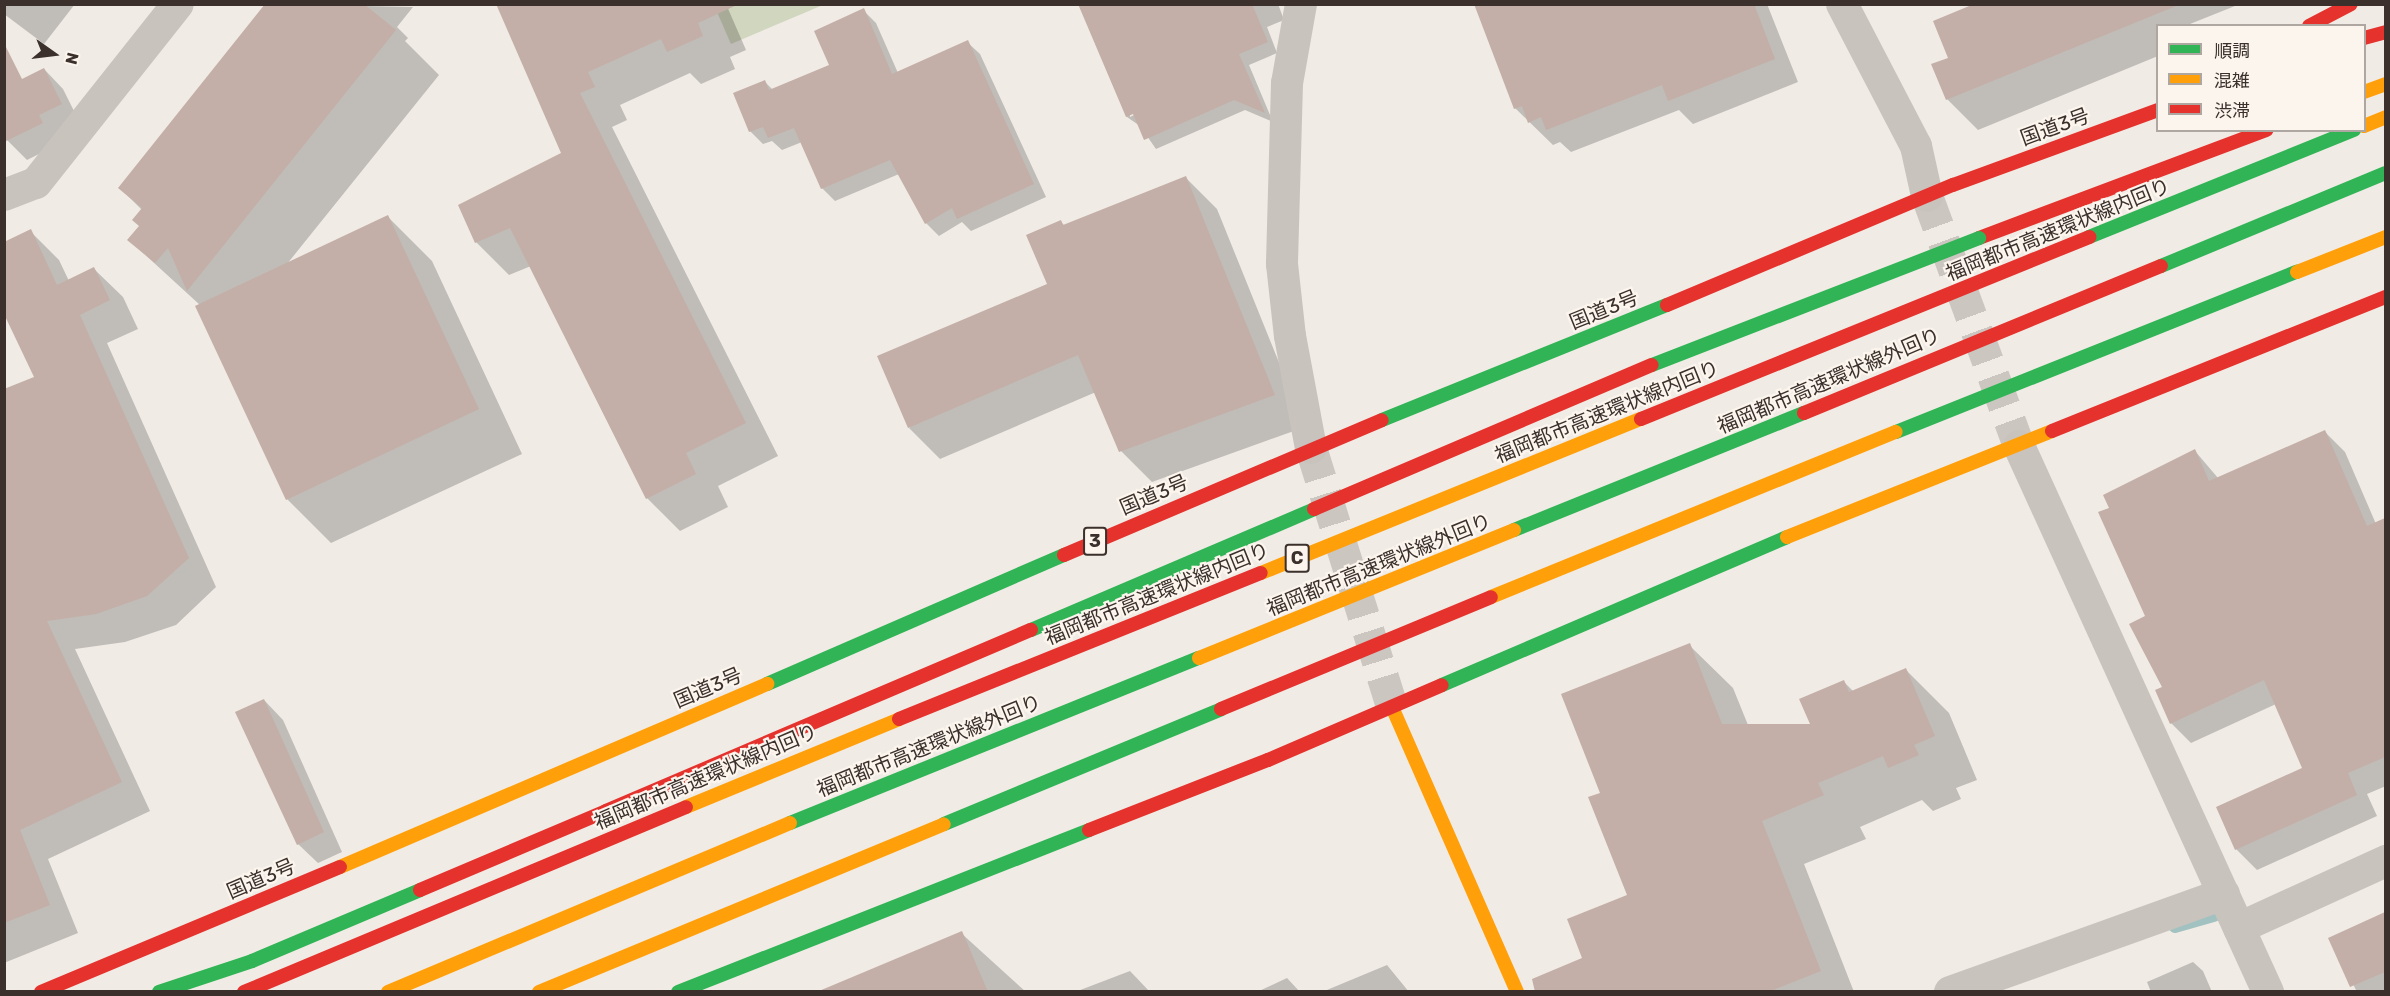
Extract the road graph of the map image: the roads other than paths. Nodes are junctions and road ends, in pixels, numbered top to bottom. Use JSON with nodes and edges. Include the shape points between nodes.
{"nodes":[{"id":1,"x":178,"y":4,"type":"edge"},
{"id":2,"x":1301,"y":4,"type":"edge"},
{"id":3,"x":1842,"y":4,"type":"edge"},
{"id":4,"x":2351,"y":4,"type":"edge"},
{"id":5,"x":2313,"y":24,"type":"edge"},
{"id":6,"x":2385,"y":32,"type":"edge"},
{"id":7,"x":2366,"y":37,"type":"edge"},
{"id":8,"x":2385,"y":84,"type":"edge"},
{"id":9,"x":2366,"y":91,"type":"edge"},
{"id":10,"x":2156,"y":110,"type":"edge"},
{"id":11,"x":2385,"y":117,"type":"edge"},
{"id":12,"x":2366,"y":125,"type":"edge"},
{"id":13,"x":2067,"y":127,"type":"dead end"},
{"id":14,"x":2261,"y":132,"type":"edge"},
{"id":15,"x":2349,"y":132,"type":"edge"},
{"id":16,"x":2385,"y":173,"type":"edge"},
{"id":17,"x":1940,"y":190,"type":"junction"},
{"id":18,"x":4,"y":195,"type":"edge"},
{"id":19,"x":2385,"y":237,"type":"edge"},
{"id":20,"x":2385,"y":297,"type":"edge"},
{"id":21,"x":2019,"y":446,"type":"junction"},
{"id":22,"x":1311,"y":448,"type":"junction"},
{"id":23,"x":1392,"y":707,"type":"junction"},
{"id":24,"x":2385,"y":861,"type":"edge"},
{"id":25,"x":2224,"y":894,"type":"junction"},
{"id":26,"x":2239,"y":928,"type":"junction"},
{"id":27,"x":41,"y":992,"type":"edge"},
{"id":28,"x":159,"y":992,"type":"edge"},
{"id":29,"x":244,"y":992,"type":"edge"},
{"id":30,"x":388,"y":992,"type":"edge"},
{"id":31,"x":539,"y":992,"type":"edge"},
{"id":32,"x":678,"y":992,"type":"edge"},
{"id":33,"x":1517,"y":992,"type":"edge"},
{"id":34,"x":1950,"y":992,"type":"edge"},
{"id":35,"x":2268,"y":992,"type":"edge"}],
"edges":[{"from":1,"to":18,"type":"street","via":[[36,183]]},
{"from":2,"to":22,"type":"street","via":[[1287,83],[1282,264],[1290,336]]},
{"from":3,"to":17,"type":"street"},
{"from":4,"to":5,"type":"main road"},
{"from":6,"to":7,"type":"main road"},
{"from":8,"to":9,"type":"main road"},
{"from":10,"to":17,"type":"main road","name":"国道3号","number":"3"},
{"from":11,"to":12,"type":"main road"},
{"from":13,"to":17,"type":"main road"},
{"from":14,"to":28,"type":"main road","bridge":true,"via":[[1669,358],[252,961]]},
{"from":15,"to":29,"type":"main road","name":"福岡都市高速環状線内回り","number":"C","bridge":true,"via":[[798,760]]},
{"from":16,"to":30,"type":"main road","name":"福岡都市高速環状線外回り","bridge":true,"via":[[1574,507],[812,813]]},
{"from":17,"to":22,"type":"main road","name":"国道3号","number":"3"},
{"from":19,"to":31,"type":"main road","bridge":true,"via":[[1725,500]]},
{"from":20,"to":21,"type":"main road"},
{"from":21,"to":23,"type":"main road","via":[[1747,553]]},
{"from":21,"to":25,"type":"street"},
{"from":22,"to":27,"type":"main road","name":"国道3号","number":"3","via":[[437,826]]},
{"from":23,"to":32,"type":"main road"},
{"from":23,"to":33,"type":"main road"},
{"from":24,"to":26,"type":"street"},
{"from":25,"to":26,"type":"street"},
{"from":25,"to":34,"type":"street"},
{"from":26,"to":35,"type":"street"}]}
